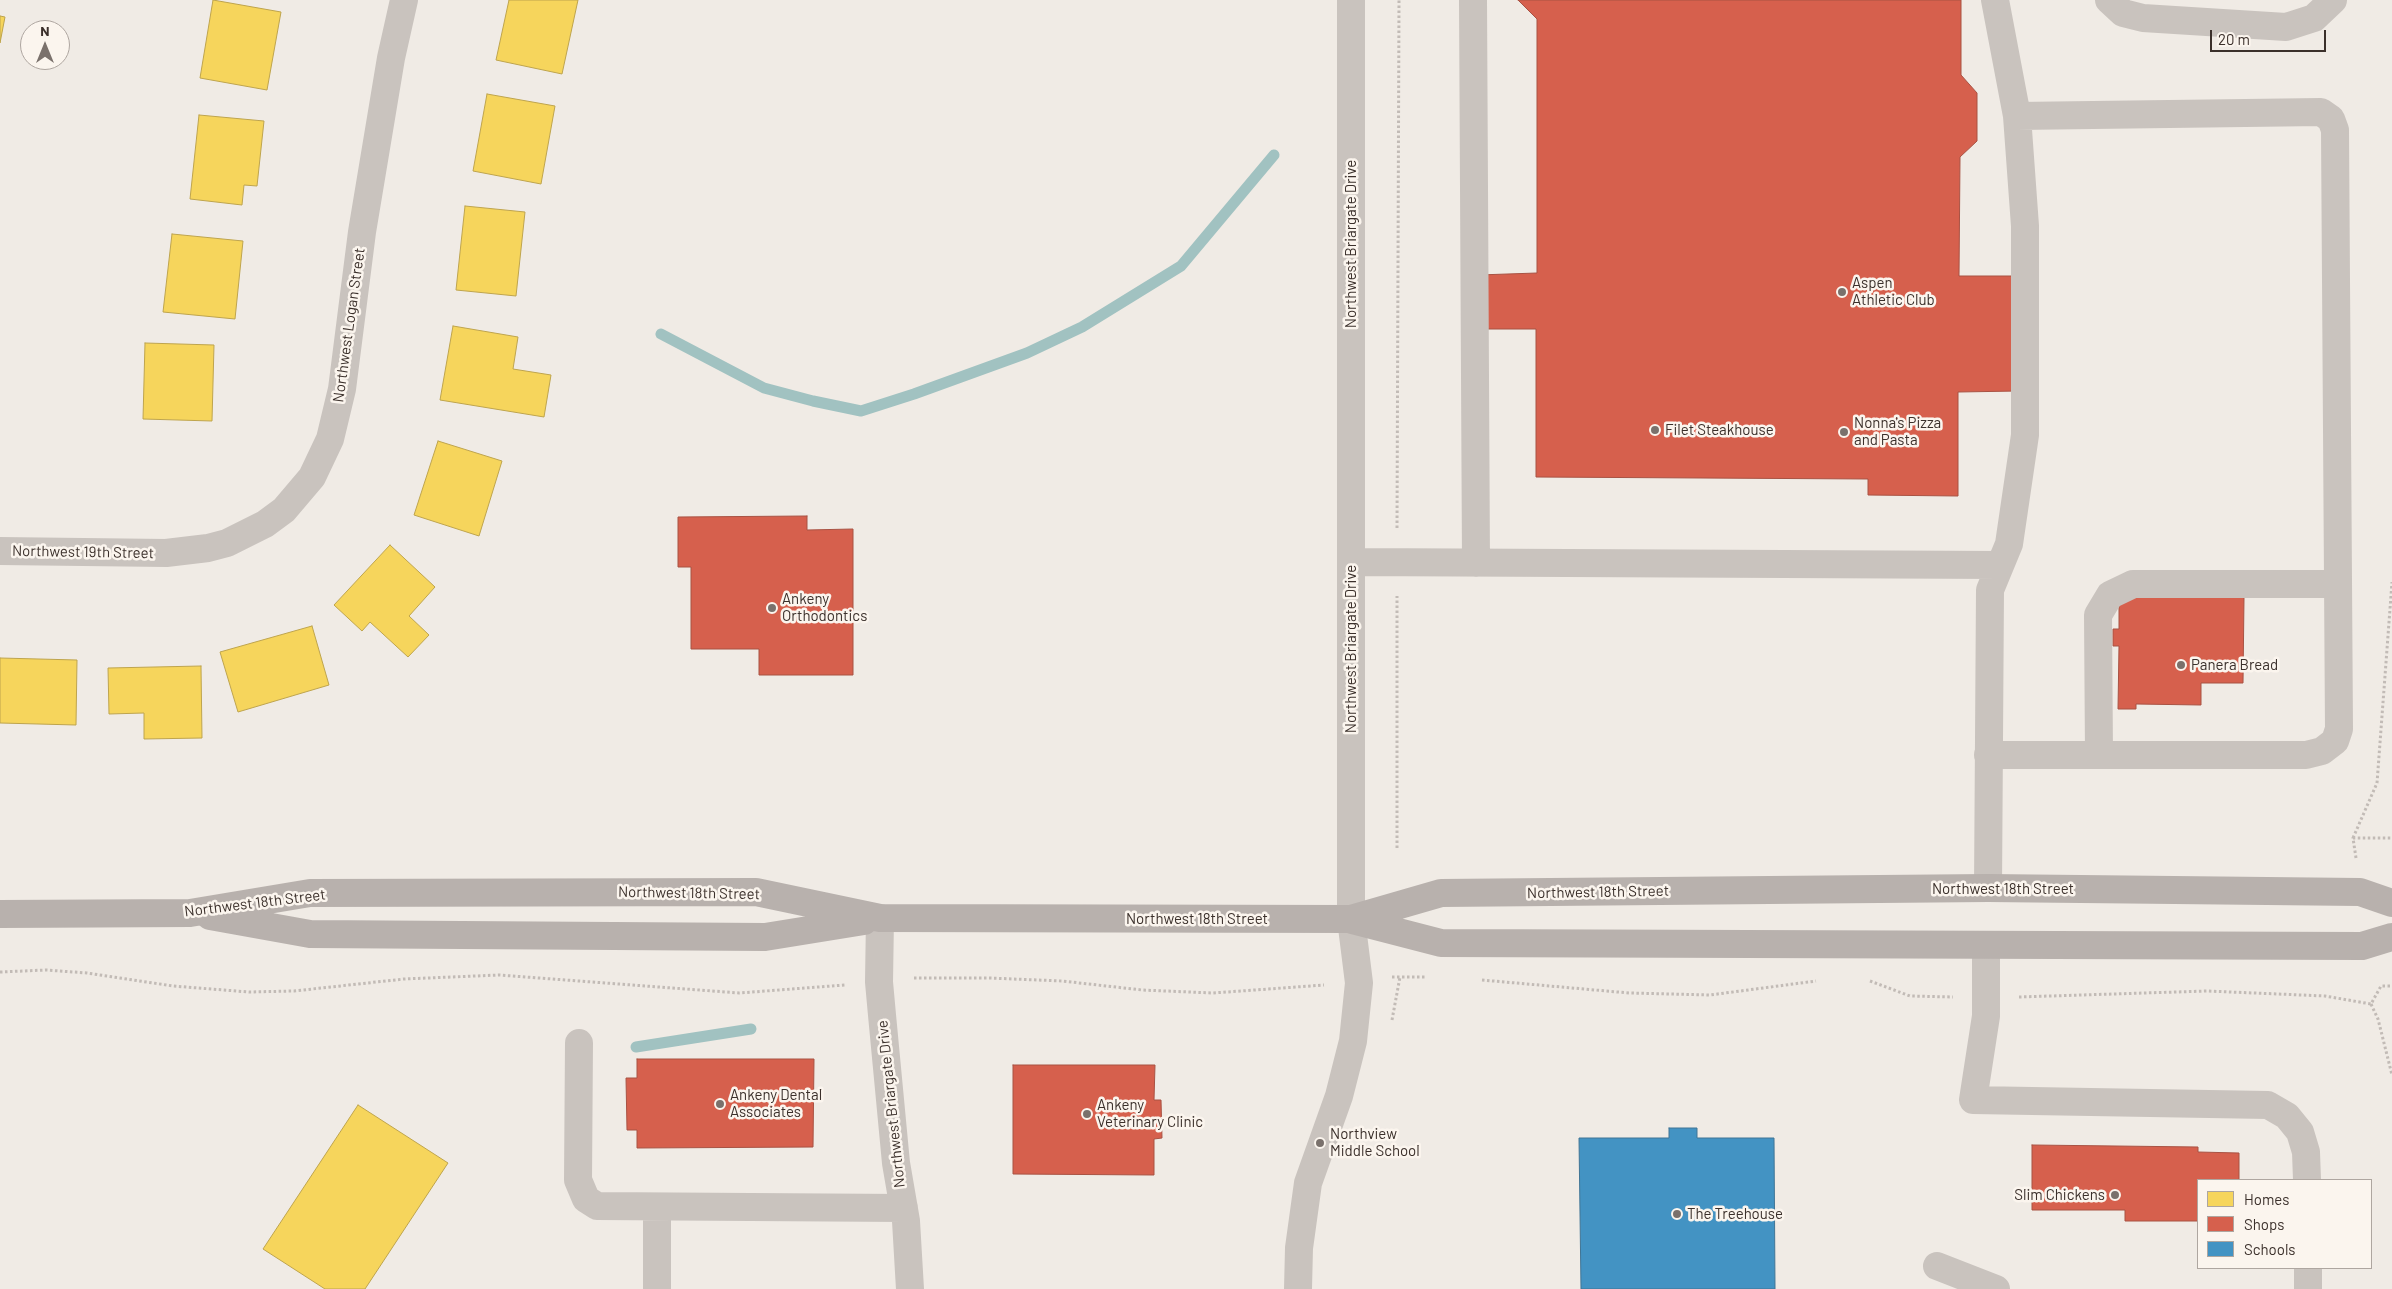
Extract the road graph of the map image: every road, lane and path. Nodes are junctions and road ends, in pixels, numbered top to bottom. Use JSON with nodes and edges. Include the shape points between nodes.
{"nodes":[{"id":1,"x":404,"y":0,"type":"edge"},
{"id":2,"x":1351,"y":0,"type":"edge"},
{"id":3,"x":1399,"y":0,"type":"edge"},
{"id":4,"x":1473,"y":0,"type":"edge"},
{"id":5,"x":1995,"y":0,"type":"edge"},
{"id":6,"x":2109,"y":0,"type":"edge"},
{"id":7,"x":2333,"y":0,"type":"edge"},
{"id":8,"x":2017,"y":116,"type":"junction"},
{"id":9,"x":0,"y":551,"type":"edge"},
{"id":10,"x":166,"y":553,"type":"joint"},
{"id":11,"x":1351,"y":562,"type":"junction"},
{"id":12,"x":1397,"y":563,"type":"junction"},
{"id":13,"x":1476,"y":563,"type":"junction"},
{"id":14,"x":2000,"y":565,"type":"junction"},
{"id":15,"x":2392,"y":582,"type":"edge"},
{"id":16,"x":2338,"y":584,"type":"junction"},
{"id":17,"x":1988,"y":755,"type":"junction"},
{"id":18,"x":2099,"y":755,"type":"junction"},
{"id":19,"x":2353,"y":838,"type":"dead end"},
{"id":20,"x":1397,"y":848,"type":"dead end"},
{"id":21,"x":1988,"y":888,"type":"junction"},
{"id":22,"x":2392,"y":903,"type":"edge"},
{"id":23,"x":190,"y":913,"type":"junction"},
{"id":24,"x":0,"y":914,"type":"edge"},
{"id":25,"x":880,"y":918,"type":"junction"},
{"id":26,"x":1351,"y":919,"type":"junction"},
{"id":27,"x":2392,"y":937,"type":"edge"},
{"id":28,"x":1986,"y":945,"type":"junction"},
{"id":29,"x":0,"y":972,"type":"edge"},
{"id":30,"x":1431,"y":977,"type":"dead end"},
{"id":31,"x":1480,"y":980,"type":"dead end"},
{"id":32,"x":1825,"y":980,"type":"dead end"},
{"id":33,"x":1864,"y":981,"type":"dead end"},
{"id":34,"x":879,"y":982,"type":"junction"},
{"id":35,"x":1359,"y":983,"type":"junction"},
{"id":36,"x":2392,"y":986,"type":"edge"},
{"id":37,"x":1987,"y":996,"type":"junction"},
{"id":38,"x":2371,"y":1004,"type":"junction"},
{"id":39,"x":579,"y":1043,"type":"dead end"},
{"id":40,"x":2392,"y":1075,"type":"edge"},
{"id":41,"x":2307,"y":1179,"type":"edge"},
{"id":42,"x":657,"y":1207,"type":"junction"},
{"id":43,"x":904,"y":1208,"type":"junction"},
{"id":44,"x":1937,"y":1266,"type":"dead end"},
{"id":45,"x":2308,"y":1269,"type":"edge"},
{"id":46,"x":657,"y":1289,"type":"edge"},
{"id":47,"x":910,"y":1289,"type":"edge"},
{"id":48,"x":1298,"y":1289,"type":"edge"},
{"id":49,"x":1996,"y":1289,"type":"edge"},
{"id":50,"x":2308,"y":1289,"type":"edge"}],
"edges":[{"from":1,"to":10,"type":"street","name":"Northwest Logan Street","via":[[363,223],[342,388],[322,458],[298,495],[265,524],[226,543]]},
{"from":2,"to":11,"type":"street","name":"Northwest Briargate Drive"},
{"from":3,"to":12,"type":"path"},
{"from":4,"to":13,"type":"street"},
{"from":5,"to":8,"type":"street"},
{"from":6,"to":7,"type":"street","via":[[2122,13],[2143,18],[2286,27],[2314,18]]},
{"from":8,"to":14,"type":"street","via":[[2025,226],[2025,435],[2009,544]]},
{"from":8,"to":16,"type":"street","via":[[2321,112],[2331,119],[2335,130]]},
{"from":9,"to":10,"type":"street","name":"Northwest 19th Street"},
{"from":11,"to":12,"type":"street"},
{"from":11,"to":26,"type":"street","name":"Northwest Briargate Drive"},
{"from":12,"to":13,"type":"street"},
{"from":12,"to":20,"type":"path"},
{"from":13,"to":14,"type":"street"},
{"from":14,"to":17,"type":"street","via":[[1990,590]]},
{"from":15,"to":19,"type":"path","via":[[2377,783]]},
{"from":16,"to":18,"type":"street","via":[[2133,584],[2110,595],[2098,615]]},
{"from":16,"to":18,"type":"street","via":[[2339,729],[2335,741],[2322,751],[2306,755]]},
{"from":17,"to":18,"type":"street"},
{"from":17,"to":21,"type":"street"},
{"from":21,"to":22,"type":"main road","name":"Northwest 18th Street","via":[[2360,892]]},
{"from":21,"to":26,"type":"main road","name":"Northwest 18th Street","via":[[1442,894]]},
{"from":23,"to":24,"type":"main road","name":"Northwest 18th Street"},
{"from":23,"to":25,"type":"main road","via":[[320,934],[765,937]]},
{"from":23,"to":25,"type":"main road","name":"Northwest 18th Street","via":[[310,893],[756,892]]},
{"from":25,"to":26,"type":"main road","name":"Northwest 18th Street"},
{"from":25,"to":34,"type":"street","name":"Northwest Briargate Drive"},
{"from":26,"to":28,"type":"main road","via":[[1442,943]]},
{"from":26,"to":35,"type":"street","name":"Northwest Briargate Drive"},
{"from":27,"to":28,"type":"main road","via":[[2362,946]]},
{"from":28,"to":37,"type":"street"},
{"from":29,"to":34,"type":"path","via":[[46,970],[87,973],[174,986],[249,992],[498,975],[739,993]]},
{"from":30,"to":35,"type":"path","via":[[1388,977]]},
{"from":31,"to":32,"type":"path","via":[[1629,993],[1710,994]]},
{"from":33,"to":37,"type":"path","via":[[1874,981],[1910,996]]},
{"from":34,"to":35,"type":"path","via":[[923,977],[989,978],[1213,993]]},
{"from":34,"to":43,"type":"street","name":"Northwest Briargate Drive","via":[[896,1163]]},
{"from":35,"to":48,"type":"street","name":"Northwest Briargate Drive","via":[[1353,1041],[1339,1096],[1308,1183],[1299,1248]]},
{"from":36,"to":38,"type":"path","via":[[2380,986]]},
{"from":37,"to":38,"type":"path","via":[[2207,991],[2325,996]]},
{"from":37,"to":41,"type":"street","via":[[1973,1100],[2268,1105],[2288,1116],[2300,1132],[2306,1152]]},
{"from":38,"to":40,"type":"path"},
{"from":39,"to":42,"type":"street","via":[[578,1180],[586,1199],[597,1206]]},
{"from":42,"to":43,"type":"street"},
{"from":42,"to":46,"type":"street"},
{"from":43,"to":47,"type":"street","name":"Northwest Briargate Drive"},
{"from":44,"to":49,"type":"street"},
{"from":45,"to":50,"type":"street"}]}
